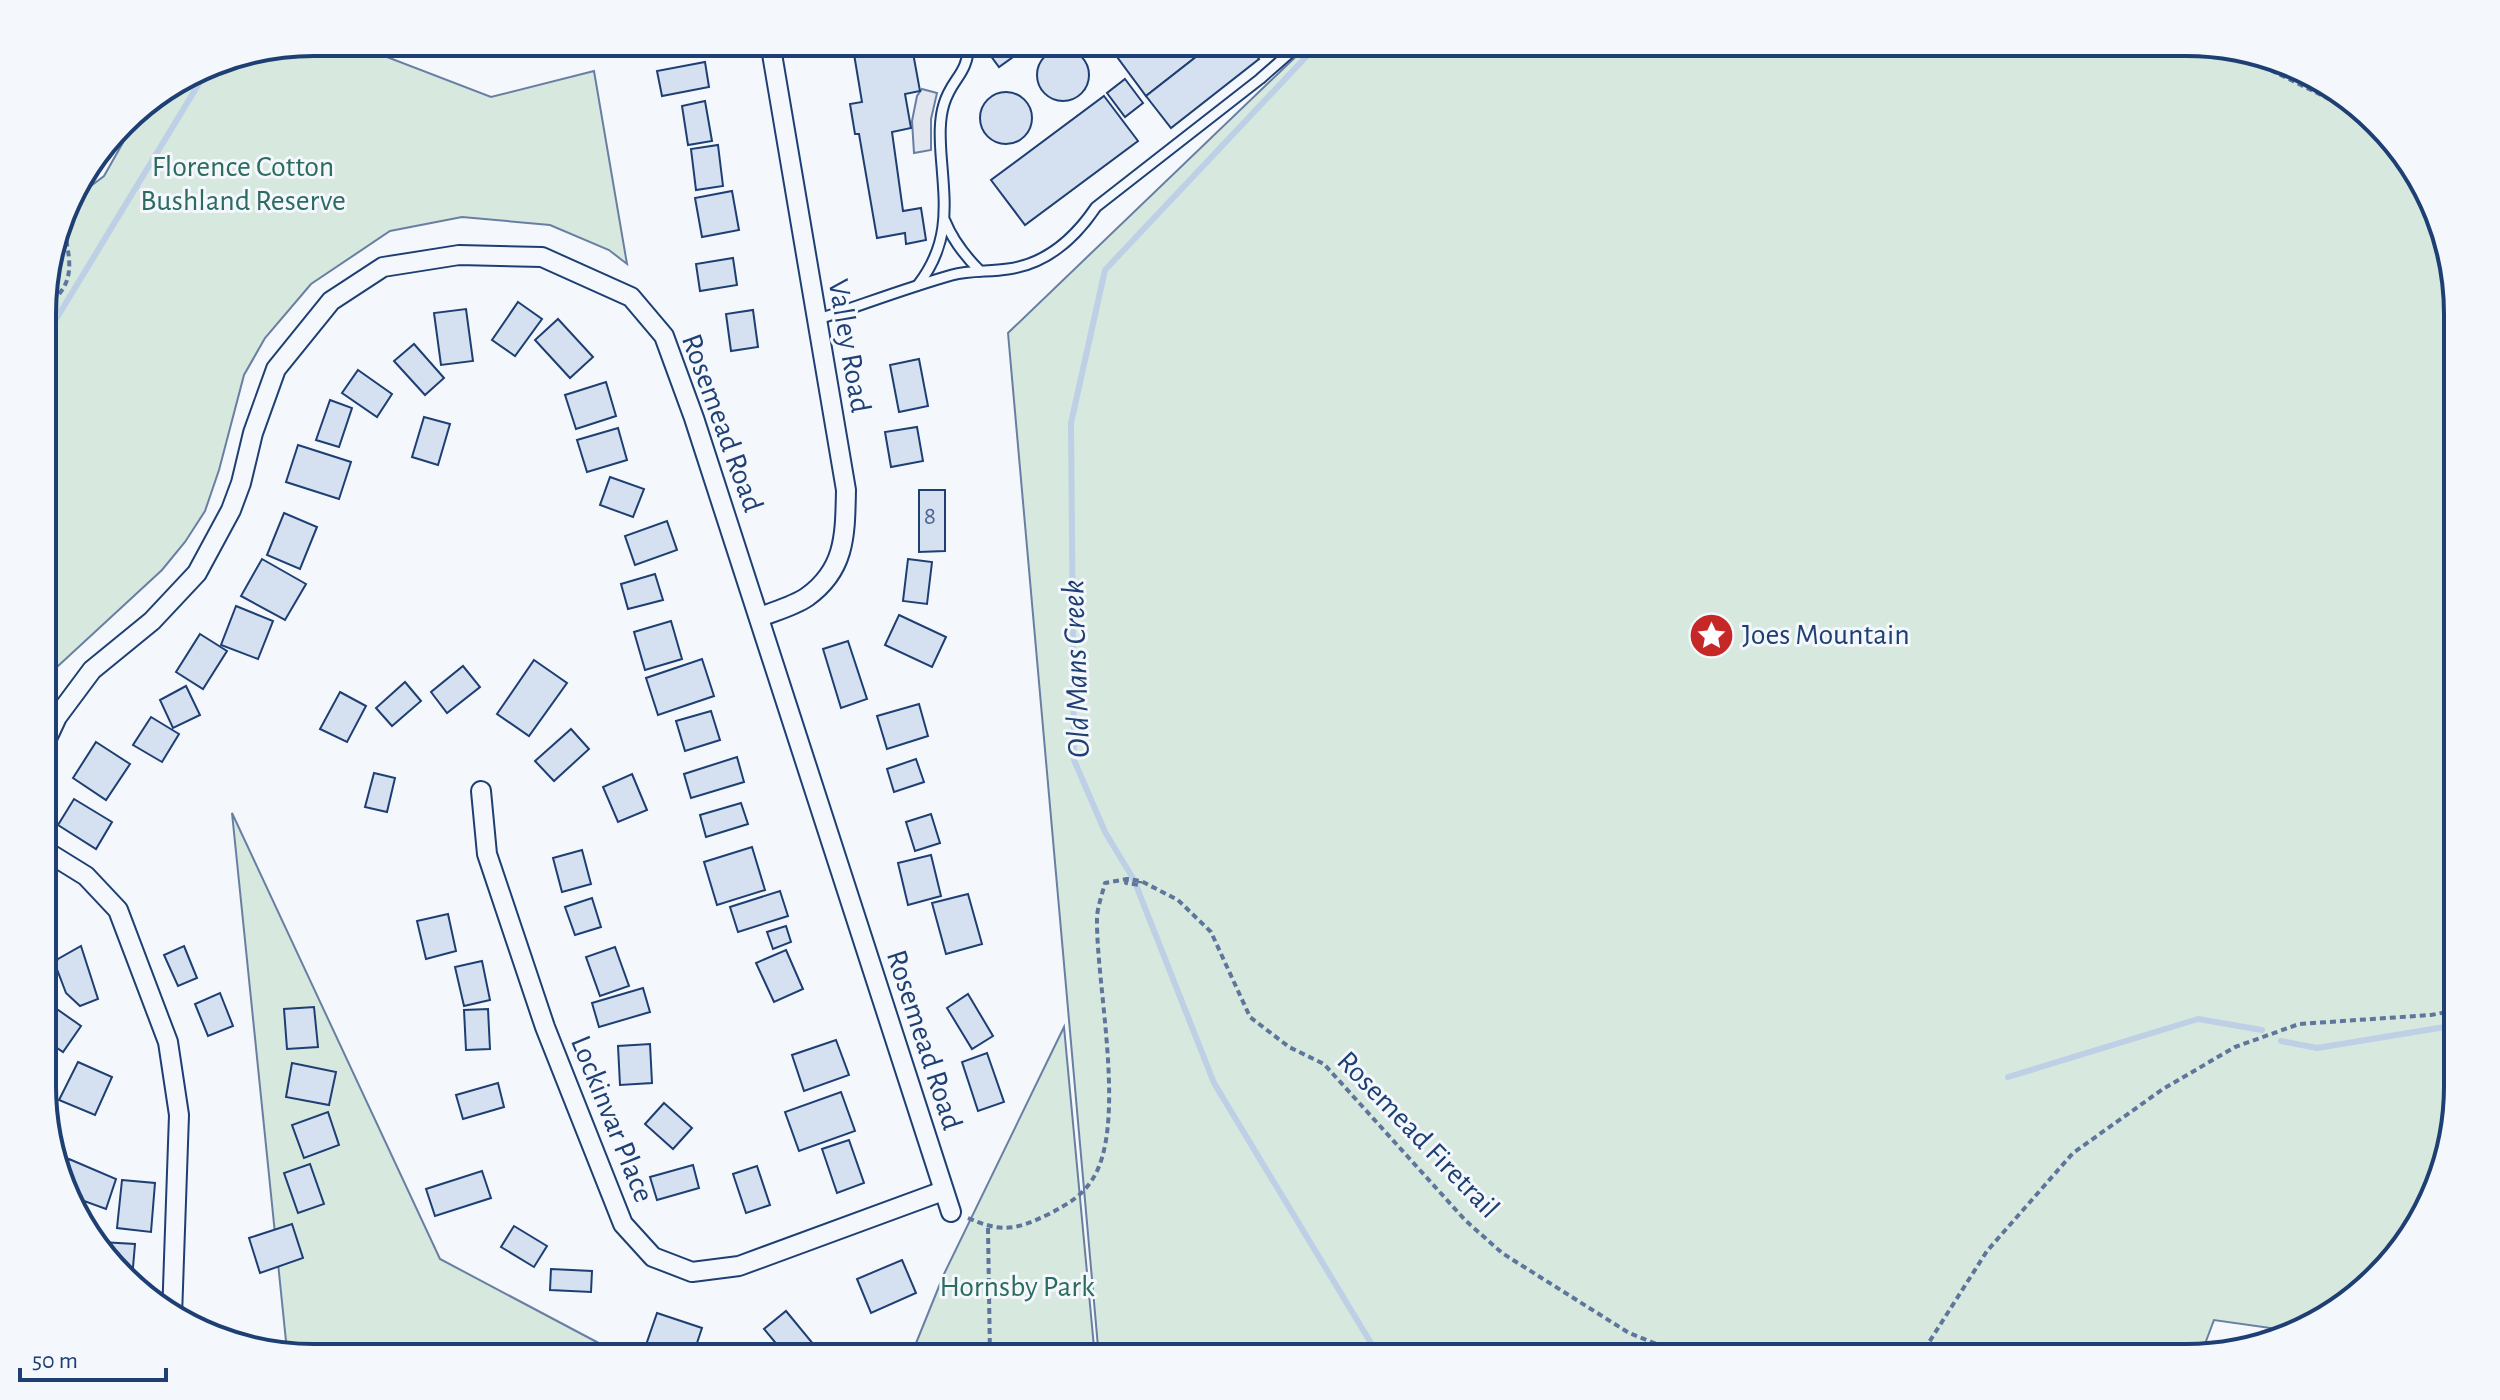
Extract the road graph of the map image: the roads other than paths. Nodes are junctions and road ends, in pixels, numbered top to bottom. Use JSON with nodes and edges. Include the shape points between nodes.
{"nodes":[{"id":1,"x":1286,"y":56,"type":"edge"},
{"id":2,"x":772,"y":57,"type":"edge"},
{"id":3,"x":967,"y":57,"type":"edge"},
{"id":4,"x":944,"y":217,"type":"junction"},
{"id":5,"x":980,"y":271,"type":"junction"},
{"id":6,"x":918,"y":285,"type":"junction"},
{"id":7,"x":816,"y":320,"type":"junction"},
{"id":8,"x":760,"y":617,"type":"junction"},
{"id":9,"x":56,"y":719,"type":"edge"},
{"id":10,"x":481,"y":791,"type":"dead end"},
{"id":11,"x":56,"y":857,"type":"edge"},
{"id":12,"x":943,"y":1191,"type":"junction"},
{"id":13,"x":951,"y":1212,"type":"dead end"},
{"id":14,"x":173,"y":1301,"type":"edge"}],
"edges":[{"from":1,"to":5,"type":"lane","via":[[1096,207],[1081,229],[1045,257],[1028,265]]},
{"from":2,"to":7,"type":"street","name":"Valley Road"},
{"from":3,"to":4,"type":"lane","via":[[966,69],[944,103],[940,130]]},
{"from":4,"to":5,"type":"lane","via":[[951,235]]},
{"from":4,"to":6,"type":"lane","via":[[940,248]]},
{"from":5,"to":6,"type":"lane"},
{"from":6,"to":7,"type":"lane"},
{"from":7,"to":8,"type":"street","name":"Valley Road","via":[[846,490],[845,533],[836,569],[806,598]]},
{"from":8,"to":9,"type":"street","name":"Rosemead Road","via":[[664,336],[631,297],[542,257],[459,255],[383,267],[331,301],[276,369],[231,510],[197,573],[152,621],[92,670]]},
{"from":8,"to":12,"type":"street","name":"Rosemead Road"},
{"from":10,"to":12,"type":"street","name":"Lockinvar Place","via":[[487,854],[545,1027],[623,1224],[653,1257],[692,1272],[739,1266]]},
{"from":11,"to":14,"type":"street","via":[[86,876],[118,910],[168,1042],[179,1115]]},
{"from":12,"to":13,"type":"street","name":"Rosemead Road"}]}
